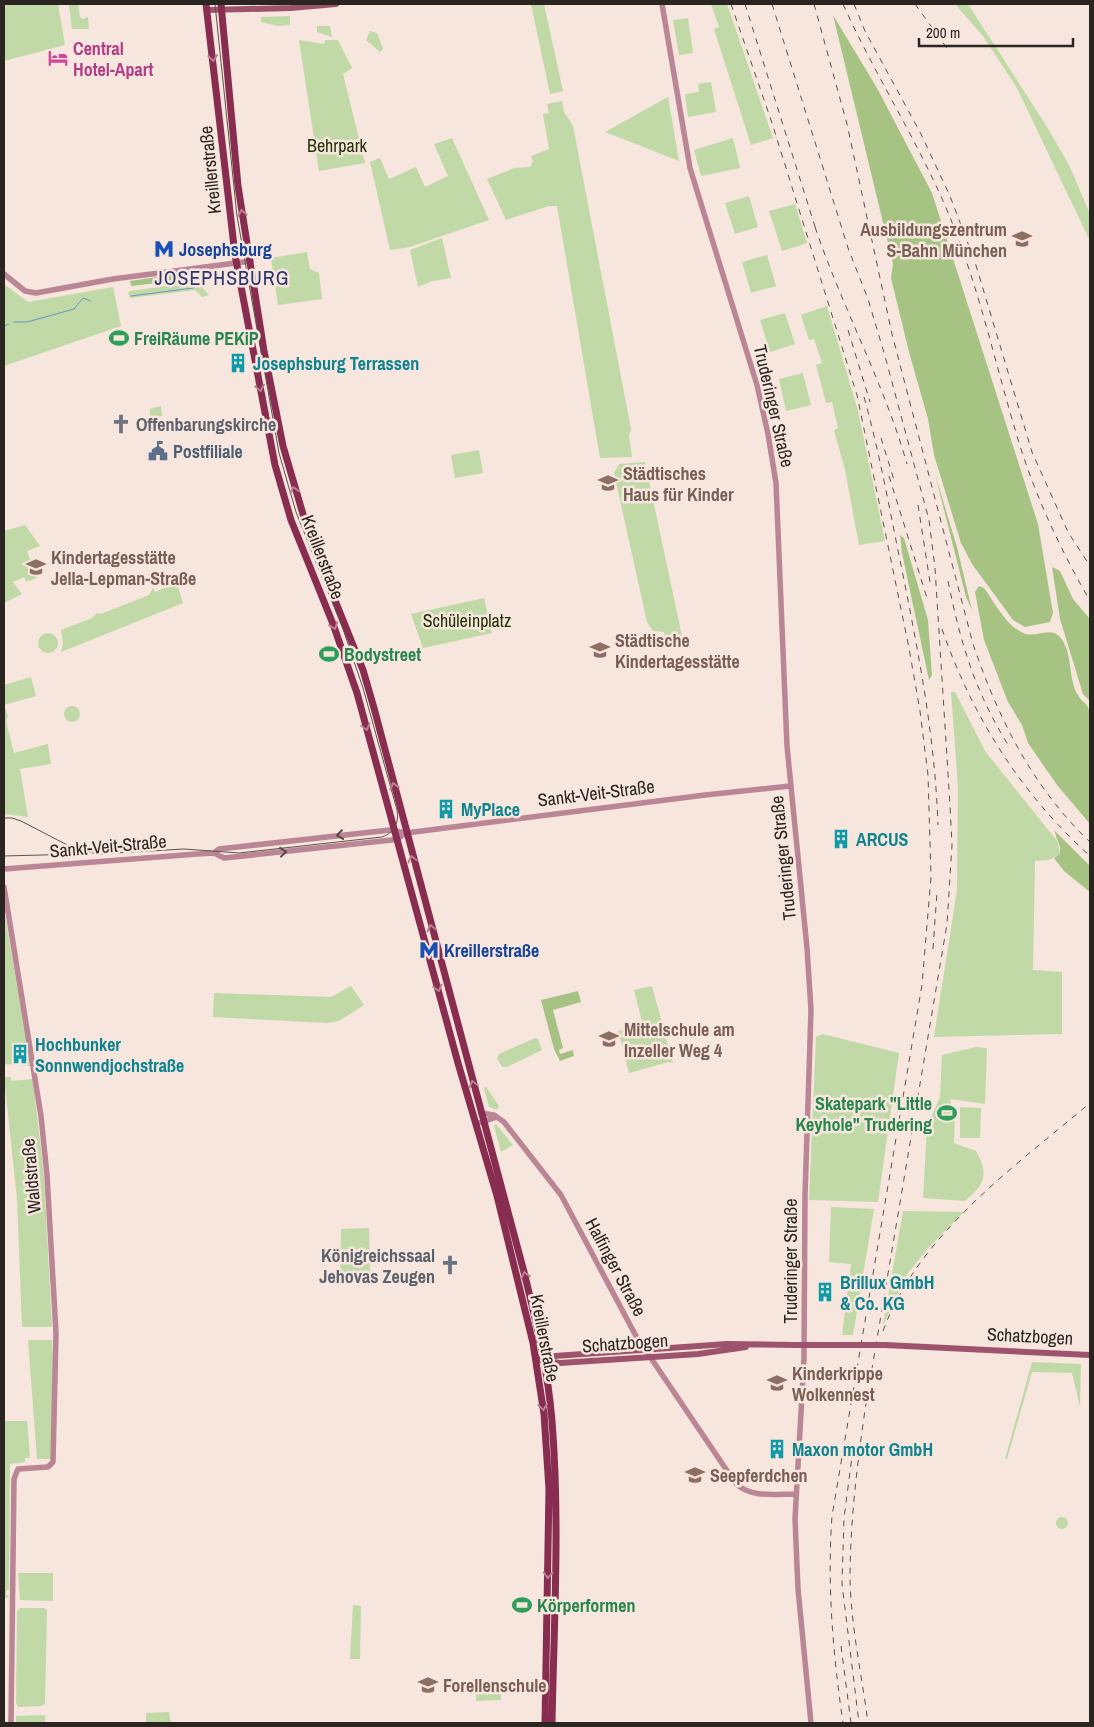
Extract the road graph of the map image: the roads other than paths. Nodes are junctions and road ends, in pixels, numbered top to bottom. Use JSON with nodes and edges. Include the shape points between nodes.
{"nodes":[{"id":1,"x":336,"y":4,"type":"edge"},
{"id":2,"x":662,"y":4,"type":"edge"},
{"id":3,"x":206,"y":7,"type":"edge"},
{"id":4,"x":221,"y":7,"type":"edge"},
{"id":5,"x":251,"y":260,"type":"junction"},
{"id":6,"x":237,"y":263,"type":"junction"},
{"id":7,"x":4,"y":274,"type":"edge"},
{"id":8,"x":790,"y":786,"type":"junction"},
{"id":9,"x":394,"y":830,"type":"junction"},
{"id":10,"x":406,"y":833,"type":"junction"},
{"id":11,"x":398,"y":839,"type":"junction"},
{"id":12,"x":214,"y":853,"type":"junction"},
{"id":13,"x":4,"y":869,"type":"edge"},
{"id":14,"x":4,"y":888,"type":"edge"},
{"id":15,"x":481,"y":1113,"type":"junction"},
{"id":16,"x":497,"y":1117,"type":"junction"},
{"id":17,"x":479,"y":1122,"type":"junction"},
{"id":18,"x":757,"y":1346,"type":"junction"},
{"id":19,"x":644,"y":1348,"type":"junction"},
{"id":20,"x":1090,"y":1355,"type":"edge"},
{"id":21,"x":649,"y":1357,"type":"junction"},
{"id":22,"x":536,"y":1358,"type":"junction"},
{"id":23,"x":544,"y":1359,"type":"junction"},
{"id":24,"x":795,"y":1494,"type":"junction"},
{"id":25,"x":11,"y":1723,"type":"edge"},
{"id":26,"x":545,"y":1723,"type":"edge"},
{"id":27,"x":552,"y":1723,"type":"edge"},
{"id":28,"x":811,"y":1723,"type":"edge"}],
"edges":[{"from":1,"to":4,"type":"main road","via":[[291,8]]},
{"from":2,"to":8,"type":"street","name":"Truderinger Straße","via":[[690,168],[757,386],[772,450],[780,552]]},
{"from":3,"to":4,"type":"main road"},
{"from":3,"to":6,"type":"main road","name":"Kreillerstraße","one_way":true},
{"from":5,"to":4,"type":"main road","name":"Kreillerstraße","one_way":true,"via":[[233,144]]},
{"from":5,"to":6,"type":"street"},
{"from":10,"to":5,"type":"main road","name":"Kreillerstraße","one_way":true,"via":[[363,670],[310,538],[291,480],[264,351]]},
{"from":6,"to":7,"type":"street","via":[[36,293],[20,288]]},
{"from":6,"to":9,"type":"main road","name":"Kreillerstraße","one_way":true,"via":[[274,465],[348,663]]},
{"from":8,"to":10,"type":"street","name":"Sankt-Veit-Straße"},
{"from":8,"to":24,"type":"street","name":"Truderinger Straße","via":[[808,948],[811,1029],[805,1195],[804,1364]]},
{"from":9,"to":10,"type":"street","name":"Sankt-Veit-Straße"},
{"from":9,"to":11,"type":"main road","name":"Kreillerstraße"},
{"from":9,"to":12,"type":"street","name":"Sankt-Veit-Straße","one_way":true,"via":[[219,849]]},
{"from":10,"to":11,"type":"street","name":"Sankt-Veit-Straße"},
{"from":15,"to":10,"type":"main road","name":"Kreillerstraße","one_way":true},
{"from":12,"to":11,"type":"street","name":"Sankt-Veit-Straße","one_way":true,"via":[[224,858]]},
{"from":11,"to":17,"type":"main road","name":"Kreillerstraße","one_way":true},
{"from":12,"to":13,"type":"street","name":"Sankt-Veit-Straße"},
{"from":14,"to":25,"type":"street","name":"Waldstraße","via":[[41,1116],[56,1333],[52,1465],[18,1469],[14,1479]]},
{"from":15,"to":16,"type":"street"},
{"from":15,"to":17,"type":"main road","name":"Kreillerstraße"},
{"from":16,"to":17,"type":"street"},
{"from":16,"to":19,"type":"street","name":"Halfinger Straße","via":[[506,1124],[561,1195]]},
{"from":17,"to":22,"type":"main road","name":"Kreillerstraße"},
{"from":23,"to":17,"type":"main road","name":"Kreillerstraße","one_way":true,"via":[[524,1272]]},
{"from":18,"to":19,"type":"main road","name":"Schatzbogen","via":[[727,1344]]},
{"from":18,"to":20,"type":"main road","name":"Schatzbogen","bridge":true,"via":[[885,1345]]},
{"from":18,"to":21,"type":"main road","name":"Schatzbogen"},
{"from":19,"to":21,"type":"street","name":"Halfinger Straße"},
{"from":19,"to":23,"type":"main road","name":"Schatzbogen"},
{"from":21,"to":23,"type":"main road","name":"Schatzbogen","via":[[560,1363]]},
{"from":21,"to":24,"type":"street","name":"Halfinger Straße","via":[[736,1484],[754,1493]]},
{"from":22,"to":23,"type":"main road","name":"Schatzbogen"},
{"from":22,"to":26,"type":"main road","name":"Kreillerstraße","one_way":true,"via":[[545,1422],[549,1489]]},
{"from":23,"to":27,"type":"main road","name":"Kreillerstraße","via":[[552,1420],[557,1524]]},
{"from":24,"to":28,"type":"street","name":"Truderinger Straße","via":[[798,1590]]}]}
